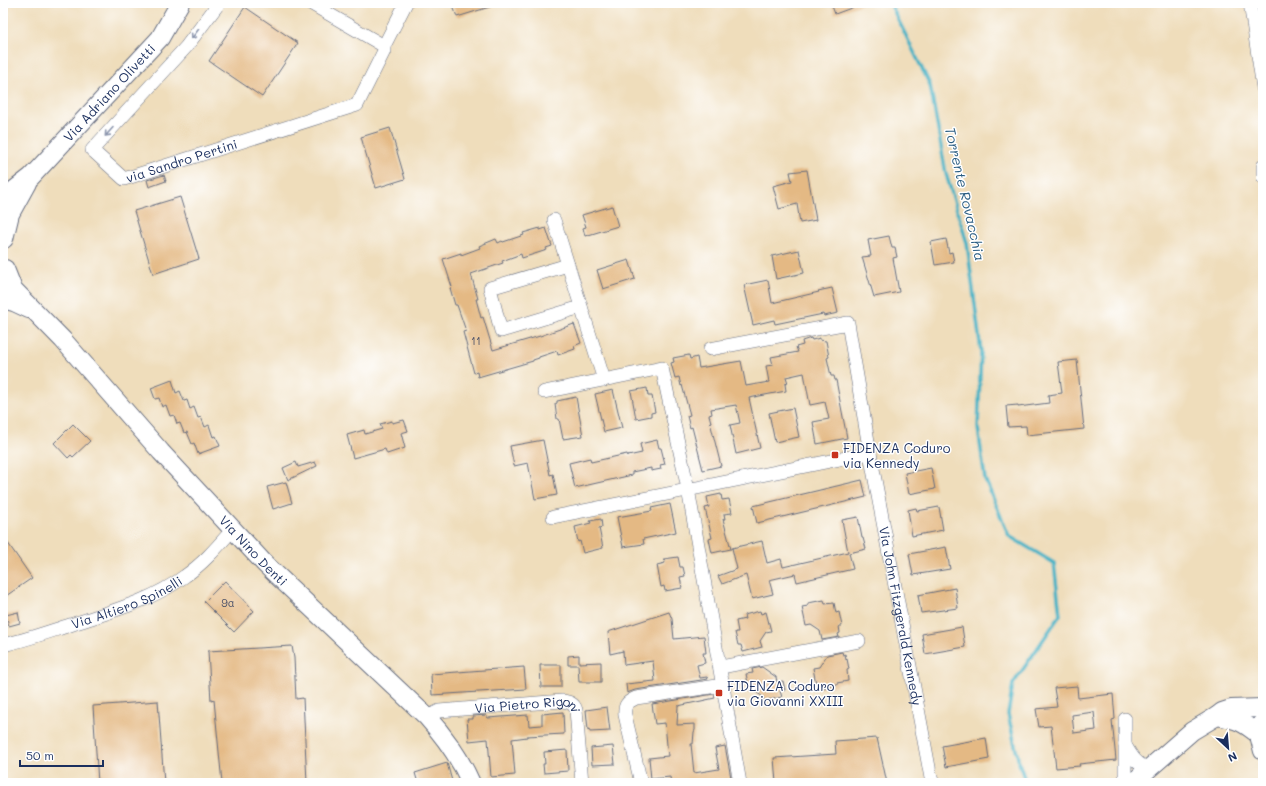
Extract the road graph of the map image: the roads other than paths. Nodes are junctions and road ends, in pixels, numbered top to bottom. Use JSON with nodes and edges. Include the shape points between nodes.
{"nodes":[{"id":1,"x":180,"y":3,"type":"edge"},
{"id":2,"x":219,"y":3,"type":"edge"},
{"id":3,"x":310,"y":3,"type":"edge"},
{"id":4,"x":406,"y":3,"type":"edge"},
{"id":5,"x":1250,"y":3,"type":"edge"},
{"id":6,"x":384,"y":46,"type":"junction"},
{"id":7,"x":1263,"y":88,"type":"edge"},
{"id":8,"x":1263,"y":166,"type":"edge"},
{"id":9,"x":31,"y":177,"type":"junction"},
{"id":10,"x":1263,"y":177,"type":"edge"},
{"id":11,"x":3,"y":196,"type":"edge"},
{"id":12,"x":554,"y":220,"type":"dead end"},
{"id":13,"x":4,"y":238,"type":"edge"},
{"id":14,"x":568,"y":265,"type":"junction"},
{"id":15,"x":4,"y":271,"type":"edge"},
{"id":16,"x":3,"y":299,"type":"edge"},
{"id":17,"x":580,"y":307,"type":"junction"},
{"id":18,"x":37,"y":314,"type":"junction"},
{"id":19,"x":710,"y":350,"type":"dead end"},
{"id":20,"x":604,"y":380,"type":"junction"},
{"id":21,"x":544,"y":392,"type":"dead end"},
{"id":22,"x":870,"y":453,"type":"junction"},
{"id":23,"x":688,"y":489,"type":"junction"},
{"id":24,"x":553,"y":517,"type":"dead end"},
{"id":25,"x":233,"y":529,"type":"junction"},
{"id":26,"x":859,"y":640,"type":"dead end"},
{"id":27,"x":3,"y":645,"type":"edge"},
{"id":28,"x":721,"y":667,"type":"junction"},
{"id":29,"x":724,"y":685,"type":"junction"},
{"id":30,"x":1263,"y":708,"type":"edge"},
{"id":31,"x":1217,"y":716,"type":"junction"},
{"id":32,"x":428,"y":717,"type":"junction"},
{"id":33,"x":1125,"y":718,"type":"dead end"},
{"id":34,"x":1263,"y":718,"type":"edge"},
{"id":35,"x":1261,"y":743,"type":"edge"},
{"id":36,"x":1125,"y":746,"type":"junction"},
{"id":37,"x":1149,"y":769,"type":"junction"},
{"id":38,"x":931,"y":781,"type":"edge"},
{"id":39,"x":472,"y":783,"type":"edge"},
{"id":40,"x":582,"y":783,"type":"edge"},
{"id":41,"x":641,"y":783,"type":"edge"},
{"id":42,"x":740,"y":783,"type":"edge"},
{"id":43,"x":1128,"y":783,"type":"edge"}],
"edges":[{"from":1,"to":9,"type":"street","name":"Via Adriano Olivetti","via":[[160,38]]},
{"from":2,"to":6,"type":"street","name":"via Sandro Pertini","one_way":true,"via":[[186,47],[92,150],[124,179],[357,105],[384,51]]},
{"from":3,"to":6,"type":"street"},
{"from":4,"to":6,"type":"street","name":"via Sandro Pertini"},
{"from":5,"to":7,"type":"street"},
{"from":8,"to":10,"type":"street"},
{"from":9,"to":11,"type":"street","via":[[13,192]]},
{"from":9,"to":13,"type":"street","via":[[10,214]]},
{"from":12,"to":14,"type":"street"},
{"from":13,"to":15,"type":"street","via":[[7,259]]},
{"from":14,"to":17,"type":"street"},
{"from":14,"to":17,"type":"street","via":[[490,288],[501,331]]},
{"from":15,"to":18,"type":"street","name":"Via Nino Denti","via":[[13,289]]},
{"from":16,"to":18,"type":"street","name":"Via Nino Denti"},
{"from":17,"to":20,"type":"street"},
{"from":18,"to":25,"type":"street","name":"Via Nino Denti"},
{"from":19,"to":22,"type":"street","name":"Via John Fitzgerald Kennedy","via":[[848,323]]},
{"from":20,"to":21,"type":"street"},
{"from":20,"to":23,"type":"street","via":[[662,368]]},
{"from":22,"to":23,"type":"street"},
{"from":22,"to":38,"type":"street","name":"Via John Fitzgerald Kennedy"},
{"from":23,"to":24,"type":"street"},
{"from":23,"to":28,"type":"street"},
{"from":25,"to":27,"type":"street","name":"Via Altiero Spinelli","via":[[209,557],[161,592],[128,606]]},
{"from":25,"to":32,"type":"street","name":"Via Nino Denti","via":[[265,564]]},
{"from":26,"to":28,"type":"street"},
{"from":28,"to":29,"type":"street"},
{"from":29,"to":41,"type":"street","via":[[636,698],[625,705],[625,715]]},
{"from":29,"to":42,"type":"street"},
{"from":30,"to":31,"type":"street","via":[[1231,709]]},
{"from":31,"to":35,"type":"street","via":[[1244,723]]},
{"from":31,"to":37,"type":"street","via":[[1192,731]]},
{"from":32,"to":39,"type":"street","name":"Via Nino Denti","via":[[446,738]]},
{"from":32,"to":40,"type":"street","name":"Via Pietro Rigoni","via":[[440,711],[571,702],[576,710]]},
{"from":33,"to":36,"type":"street"},
{"from":34,"to":35,"type":"street","via":[[1260,727]]},
{"from":36,"to":37,"type":"street","via":[[1134,760]]},
{"from":36,"to":43,"type":"street","via":[[1125,773]]},
{"from":37,"to":43,"type":"street"}]}
